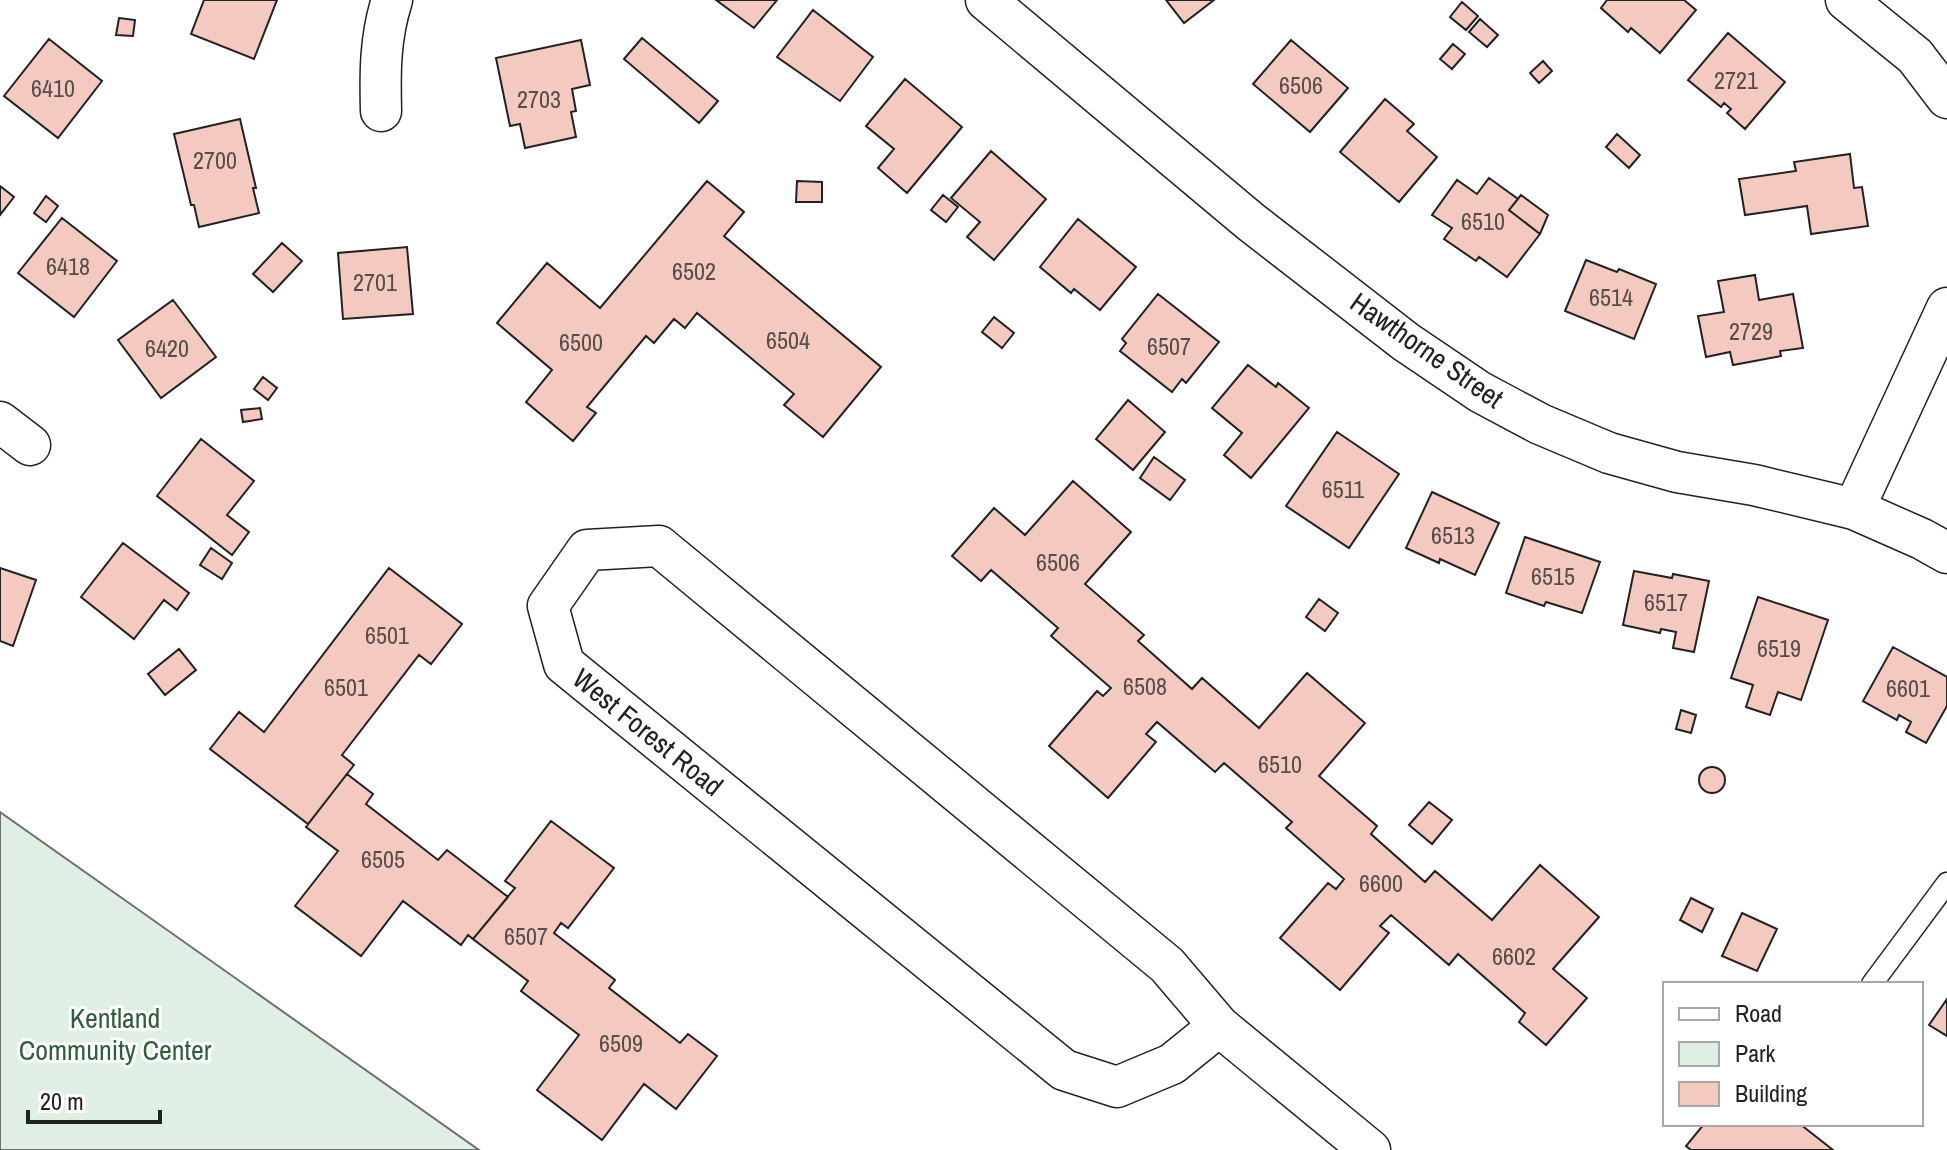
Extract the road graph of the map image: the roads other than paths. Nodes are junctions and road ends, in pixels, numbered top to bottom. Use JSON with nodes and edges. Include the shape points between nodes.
{"nodes":[{"id":1,"x":392,"y":0,"type":"edge"},
{"id":2,"x":1846,"y":0,"type":"edge"},
{"id":3,"x":990,"y":2,"type":"edge"},
{"id":4,"x":1947,"y":98,"type":"edge"},
{"id":5,"x":381,"y":111,"type":"dead end"},
{"id":6,"x":1947,"y":308,"type":"edge"},
{"id":7,"x":1854,"y":509,"type":"junction"},
{"id":8,"x":1947,"y":553,"type":"edge"},
{"id":9,"x":1947,"y":883,"type":"edge"},
{"id":10,"x":1873,"y":982,"type":"edge"},
{"id":11,"x":1219,"y":1026,"type":"junction"},
{"id":12,"x":1370,"y":1150,"type":"edge"}],
"edges":[{"from":1,"to":5,"type":"street","via":[[383,27]]},
{"from":2,"to":4,"type":"street","via":[[1915,56]]},
{"from":3,"to":7,"type":"street","name":"Hawthorne Street","via":[[1251,222],[1480,392],[1609,453]]},
{"from":6,"to":7,"type":"street"},
{"from":7,"to":8,"type":"street","name":"Hawthorne Street"},
{"from":9,"to":10,"type":"lane"},
{"from":11,"to":11,"type":"street","name":"West Forest Road","via":[[1167,965],[659,546],[587,550],[548,606],[564,664],[1064,1070],[1117,1087],[1172,1064]]},
{"from":11,"to":12,"type":"street","name":"West Forest Road"}]}
